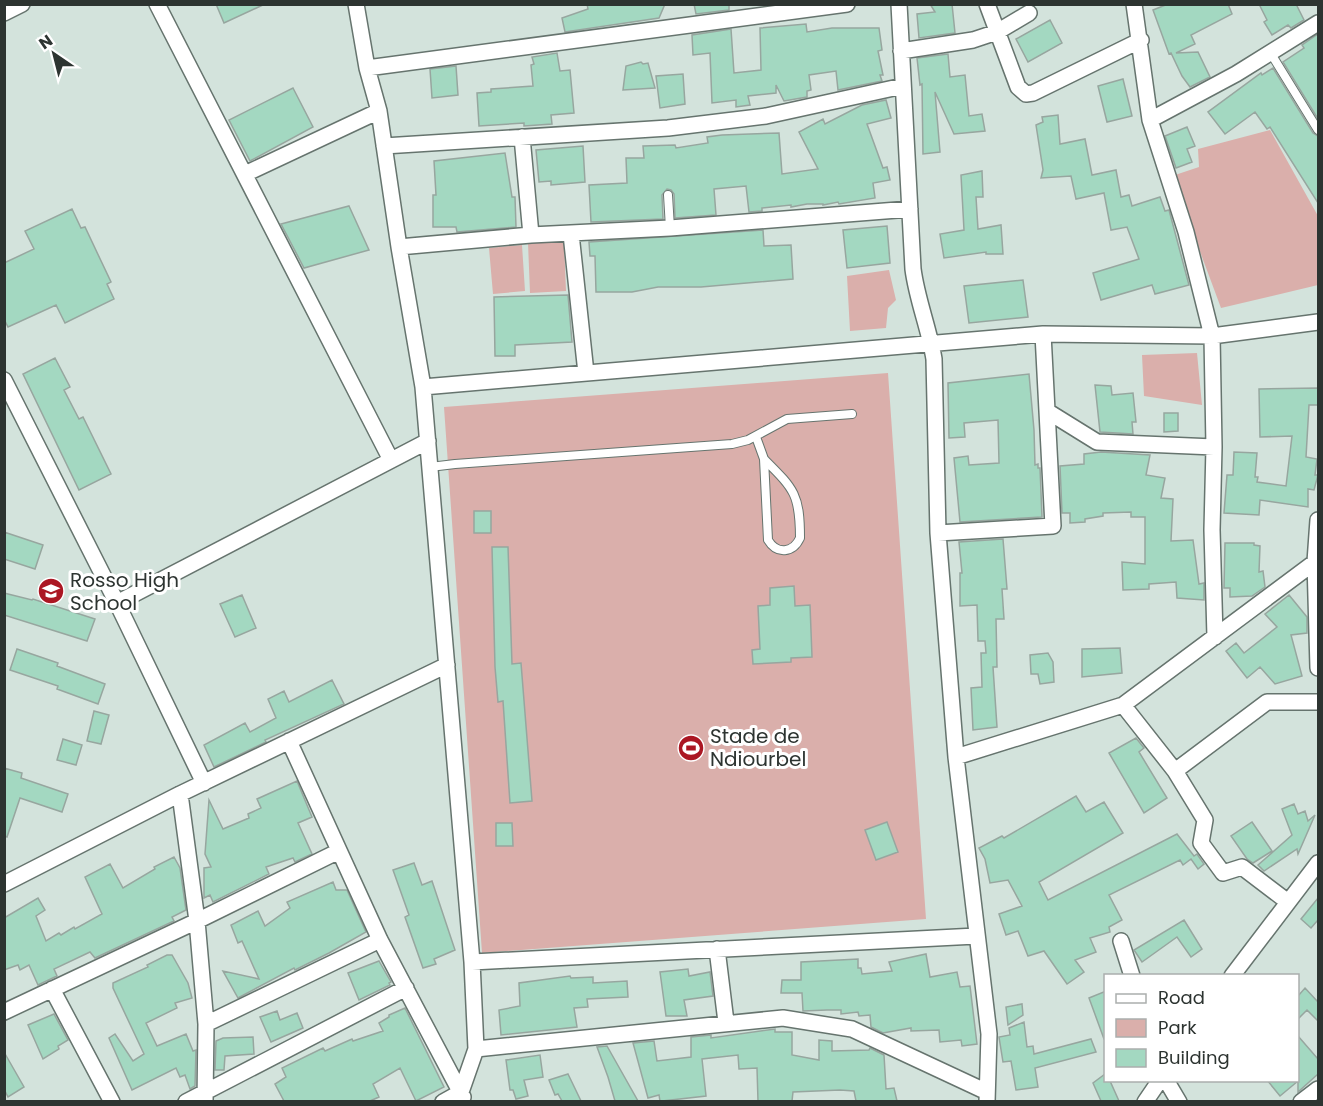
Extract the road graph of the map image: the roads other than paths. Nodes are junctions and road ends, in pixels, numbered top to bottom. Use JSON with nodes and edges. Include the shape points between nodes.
{"nodes":[{"id":1,"x":22,"y":4,"type":"edge"},
{"id":2,"x":157,"y":4,"type":"edge"},
{"id":3,"x":356,"y":4,"type":"edge"},
{"id":4,"x":847,"y":4,"type":"edge"},
{"id":5,"x":898,"y":4,"type":"edge"},
{"id":6,"x":987,"y":4,"type":"edge"},
{"id":7,"x":1134,"y":4,"type":"edge"},
{"id":8,"x":4,"y":13,"type":"edge"},
{"id":9,"x":1029,"y":13,"type":"dead end"},
{"id":10,"x":1318,"y":23,"type":"edge"},
{"id":11,"x":997,"y":32,"type":"junction"},
{"id":12,"x":1141,"y":40,"type":"junction"},
{"id":13,"x":901,"y":51,"type":"junction"},
{"id":14,"x":1270,"y":52,"type":"junction"},
{"id":15,"x":367,"y":68,"type":"junction"},
{"id":16,"x":903,"y":86,"type":"junction"},
{"id":17,"x":379,"y":111,"type":"junction"},
{"id":18,"x":1150,"y":120,"type":"junction"},
{"id":19,"x":1318,"y":130,"type":"edge"},
{"id":20,"x":522,"y":137,"type":"junction"},
{"id":21,"x":384,"y":146,"type":"junction"},
{"id":22,"x":245,"y":174,"type":"junction"},
{"id":23,"x":668,"y":195,"type":"dead end"},
{"id":24,"x":910,"y":209,"type":"junction"},
{"id":25,"x":670,"y":228,"type":"junction"},
{"id":26,"x":571,"y":234,"type":"junction"},
{"id":27,"x":531,"y":235,"type":"junction"},
{"id":28,"x":399,"y":247,"type":"junction"},
{"id":29,"x":1318,"y":322,"type":"edge"},
{"id":30,"x":1042,"y":334,"type":"junction"},
{"id":31,"x":1212,"y":336,"type":"junction"},
{"id":32,"x":931,"y":342,"type":"junction"},
{"id":33,"x":586,"y":373,"type":"junction"},
{"id":34,"x":4,"y":380,"type":"edge"},
{"id":35,"x":423,"y":387,"type":"junction"},
{"id":36,"x":1047,"y":411,"type":"junction"},
{"id":37,"x":852,"y":414,"type":"dead end"},
{"id":38,"x":756,"y":437,"type":"junction"},
{"id":39,"x":428,"y":441,"type":"junction"},
{"id":40,"x":1214,"y":447,"type":"junction"},
{"id":41,"x":764,"y":459,"type":"junction"},
{"id":42,"x":391,"y":460,"type":"junction"},
{"id":43,"x":430,"y":467,"type":"junction"},
{"id":44,"x":1318,"y":522,"type":"edge"},
{"id":45,"x":938,"y":533,"type":"junction"},
{"id":46,"x":1316,"y":562,"type":"junction"},
{"id":47,"x":117,"y":603,"type":"junction"},
{"id":48,"x":1215,"y":637,"type":"junction"},
{"id":49,"x":447,"y":665,"type":"junction"},
{"id":50,"x":1318,"y":668,"type":"edge"},
{"id":51,"x":1318,"y":702,"type":"edge"},
{"id":52,"x":1123,"y":705,"type":"junction"},
{"id":53,"x":289,"y":741,"type":"junction"},
{"id":54,"x":956,"y":757,"type":"junction"},
{"id":55,"x":1175,"y":771,"type":"junction"},
{"id":56,"x":204,"y":783,"type":"junction"},
{"id":57,"x":180,"y":794,"type":"junction"},
{"id":58,"x":339,"y":851,"type":"junction"},
{"id":59,"x":1318,"y":863,"type":"edge"},
{"id":60,"x":4,"y":884,"type":"edge"},
{"id":61,"x":1288,"y":902,"type":"junction"},
{"id":62,"x":197,"y":921,"type":"junction"},
{"id":63,"x":976,"y":936,"type":"junction"},
{"id":64,"x":380,"y":940,"type":"junction"},
{"id":65,"x":1121,"y":941,"type":"dead end"},
{"id":66,"x":717,"y":949,"type":"junction"},
{"id":67,"x":472,"y":962,"type":"junction"},
{"id":68,"x":1132,"y":974,"type":"edge"},
{"id":69,"x":1233,"y":974,"type":"edge"},
{"id":70,"x":406,"y":988,"type":"junction"},
{"id":71,"x":52,"y":989,"type":"junction"},
{"id":72,"x":4,"y":1012,"type":"edge"},
{"id":73,"x":726,"y":1022,"type":"junction"},
{"id":74,"x":206,"y":1024,"type":"junction"},
{"id":75,"x":476,"y":1049,"type":"junction"},
{"id":76,"x":1159,"y":1082,"type":"edge"},
{"id":77,"x":1167,"y":1082,"type":"edge"},
{"id":78,"x":1318,"y":1089,"type":"edge"},
{"id":79,"x":205,"y":1097,"type":"edge"},
{"id":80,"x":463,"y":1097,"type":"edge"},
{"id":81,"x":987,"y":1097,"type":"edge"},
{"id":82,"x":112,"y":1101,"type":"edge"},
{"id":83,"x":186,"y":1101,"type":"edge"},
{"id":84,"x":443,"y":1101,"type":"edge"},
{"id":85,"x":1145,"y":1101,"type":"edge"},
{"id":86,"x":1179,"y":1101,"type":"edge"},
{"id":87,"x":1300,"y":1101,"type":"edge"}],
"edges":[{"from":1,"to":8,"type":"street"},
{"from":2,"to":22,"type":"street"},
{"from":3,"to":15,"type":"street"},
{"from":4,"to":15,"type":"street"},
{"from":5,"to":13,"type":"street"},
{"from":6,"to":11,"type":"street"},
{"from":7,"to":12,"type":"street"},
{"from":9,"to":11,"type":"street"},
{"from":10,"to":14,"type":"street"},
{"from":11,"to":12,"type":"street","via":[[1018,87],[1026,94]]},
{"from":11,"to":13,"type":"street","via":[[973,40]]},
{"from":12,"to":18,"type":"street"},
{"from":13,"to":16,"type":"street"},
{"from":14,"to":18,"type":"street"},
{"from":14,"to":19,"type":"lane"},
{"from":15,"to":17,"type":"street"},
{"from":16,"to":20,"type":"street","via":[[766,116],[668,128]]},
{"from":16,"to":24,"type":"street"},
{"from":17,"to":21,"type":"street"},
{"from":17,"to":22,"type":"street"},
{"from":18,"to":31,"type":"street","via":[[1186,232]]},
{"from":20,"to":21,"type":"street"},
{"from":20,"to":27,"type":"street"},
{"from":21,"to":28,"type":"street"},
{"from":22,"to":42,"type":"street"},
{"from":23,"to":25,"type":"lane"},
{"from":24,"to":25,"type":"street"},
{"from":24,"to":32,"type":"street","via":[[915,287]]},
{"from":25,"to":26,"type":"street"},
{"from":26,"to":27,"type":"street"},
{"from":26,"to":33,"type":"street"},
{"from":27,"to":28,"type":"street"},
{"from":28,"to":35,"type":"street"},
{"from":29,"to":31,"type":"street"},
{"from":30,"to":31,"type":"street"},
{"from":30,"to":32,"type":"street"},
{"from":30,"to":36,"type":"street"},
{"from":31,"to":40,"type":"street"},
{"from":32,"to":33,"type":"street"},
{"from":32,"to":45,"type":"street"},
{"from":33,"to":35,"type":"street"},
{"from":34,"to":47,"type":"street"},
{"from":35,"to":39,"type":"street"},
{"from":36,"to":40,"type":"street","via":[[1097,442]]},
{"from":36,"to":45,"type":"street","via":[[1053,526]]},
{"from":37,"to":38,"type":"lane","via":[[787,419]]},
{"from":38,"to":41,"type":"lane"},
{"from":38,"to":43,"type":"lane","via":[[732,444]]},
{"from":39,"to":42,"type":"street"},
{"from":39,"to":43,"type":"street"},
{"from":40,"to":48,"type":"street"},
{"from":41,"to":41,"type":"lane","via":[[790,485],[796,497],[800,538],[792,549],[785,551],[768,540]]},
{"from":42,"to":47,"type":"street"},
{"from":43,"to":49,"type":"street"},
{"from":44,"to":46,"type":"street"},
{"from":45,"to":54,"type":"street"},
{"from":46,"to":48,"type":"street"},
{"from":46,"to":50,"type":"street"},
{"from":47,"to":56,"type":"street"},
{"from":48,"to":52,"type":"street"},
{"from":49,"to":53,"type":"street"},
{"from":49,"to":67,"type":"street"},
{"from":51,"to":55,"type":"street","via":[[1267,702]]},
{"from":52,"to":54,"type":"street"},
{"from":52,"to":55,"type":"street"},
{"from":53,"to":56,"type":"street"},
{"from":53,"to":58,"type":"street"},
{"from":54,"to":63,"type":"street"},
{"from":55,"to":61,"type":"street","via":[[1205,820],[1201,843],[1223,873],[1242,867]]},
{"from":56,"to":57,"type":"street"},
{"from":57,"to":60,"type":"street"},
{"from":57,"to":62,"type":"street"},
{"from":58,"to":62,"type":"street"},
{"from":58,"to":64,"type":"street"},
{"from":59,"to":61,"type":"street"},
{"from":61,"to":69,"type":"street"},
{"from":62,"to":71,"type":"street"},
{"from":62,"to":74,"type":"street"},
{"from":63,"to":66,"type":"street"},
{"from":63,"to":81,"type":"street","via":[[989,1034]]},
{"from":64,"to":70,"type":"street"},
{"from":64,"to":74,"type":"street"},
{"from":65,"to":68,"type":"street"},
{"from":66,"to":67,"type":"street"},
{"from":66,"to":73,"type":"street"},
{"from":67,"to":75,"type":"street"},
{"from":70,"to":79,"type":"street"},
{"from":70,"to":80,"type":"street"},
{"from":71,"to":72,"type":"street"},
{"from":71,"to":82,"type":"street"},
{"from":73,"to":75,"type":"street"},
{"from":73,"to":81,"type":"street","via":[[783,1018],[852,1029]]},
{"from":74,"to":79,"type":"street"},
{"from":75,"to":80,"type":"street"},
{"from":76,"to":85,"type":"street"},
{"from":77,"to":86,"type":"street"},
{"from":78,"to":87,"type":"street"},
{"from":79,"to":83,"type":"street"},
{"from":80,"to":84,"type":"street"}]}
